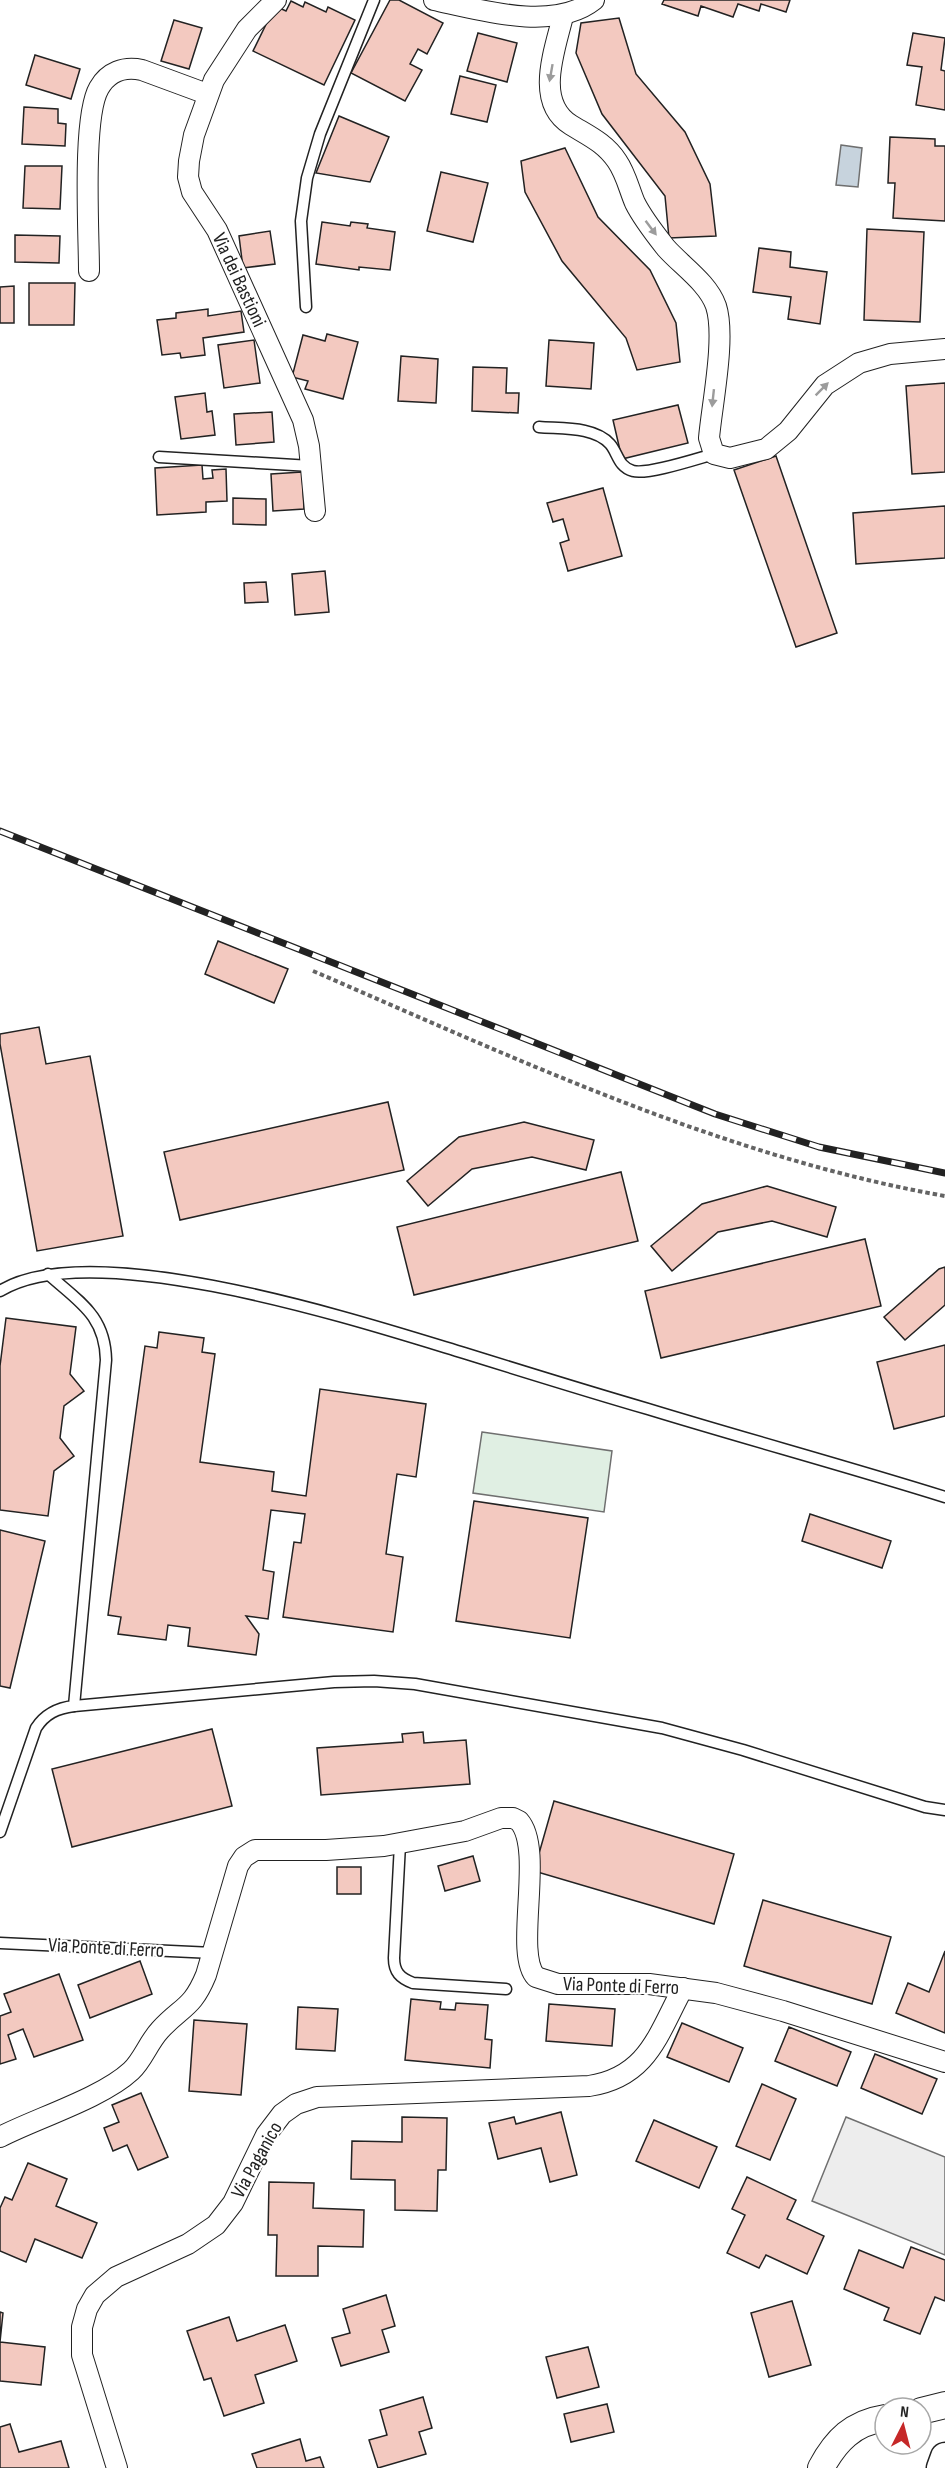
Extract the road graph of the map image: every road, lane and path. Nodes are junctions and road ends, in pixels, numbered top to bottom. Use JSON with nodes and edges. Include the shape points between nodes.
{"nodes":[{"id":1,"x":276,"y":0,"type":"edge"},
{"id":2,"x":374,"y":0,"type":"edge"},
{"id":3,"x":434,"y":0,"type":"edge"},
{"id":4,"x":594,"y":0,"type":"edge"},
{"id":5,"x":562,"y":16,"type":"junction"},
{"id":6,"x":207,"y":94,"type":"junction"},
{"id":7,"x":89,"y":271,"type":"dead end"},
{"id":8,"x":306,"y":308,"type":"dead end"},
{"id":9,"x":945,"y":349,"type":"edge"},
{"id":10,"x":539,"y":427,"type":"dead end"},
{"id":11,"x":714,"y":454,"type":"junction"},
{"id":12,"x":159,"y":457,"type":"dead end"},
{"id":13,"x":310,"y":466,"type":"junction"},
{"id":14,"x":315,"y":511,"type":"dead end"},
{"id":15,"x":313,"y":971,"type":"dead end"},
{"id":16,"x":945,"y":1196,"type":"edge"},
{"id":17,"x":48,"y":1274,"type":"junction"},
{"id":18,"x":0,"y":1291,"type":"edge"},
{"id":19,"x":945,"y":1497,"type":"edge"},
{"id":20,"x":74,"y":1706,"type":"junction"},
{"id":21,"x":945,"y":1810,"type":"edge"},
{"id":22,"x":0,"y":1832,"type":"edge"},
{"id":23,"x":400,"y":1844,"type":"junction"},
{"id":24,"x":0,"y":1943,"type":"edge"},
{"id":25,"x":213,"y":1953,"type":"junction"},
{"id":26,"x":683,"y":1988,"type":"junction"},
{"id":27,"x":506,"y":1989,"type":"dead end"},
{"id":28,"x":945,"y":2062,"type":"edge"},
{"id":29,"x":0,"y":2137,"type":"edge"},
{"id":30,"x":873,"y":2421,"type":"edge"},
{"id":31,"x":945,"y":2457,"type":"edge"},
{"id":32,"x":117,"y":2468,"type":"edge"},
{"id":33,"x":821,"y":2468,"type":"edge"},
{"id":34,"x":941,"y":2468,"type":"edge"}],
"edges":[{"from":1,"to":6,"type":"street","name":"Via dei Bastioni","via":[[248,29]]},
{"from":2,"to":8,"type":"lane","via":[[320,134],[307,178],[301,221]]},
{"from":3,"to":5,"type":"street","via":[[508,14]]},
{"from":4,"to":5,"type":"street"},
{"from":5,"to":11,"type":"street","one_way":true,"via":[[549,84],[555,109],[565,121],[610,151],[624,171],[646,220],[706,288],[717,308],[719,341],[709,438]]},
{"from":6,"to":7,"type":"street","via":[[131,68],[112,74],[98,89],[90,129]]},
{"from":6,"to":13,"type":"street","name":"Via dei Bastioni","via":[[191,149],[190,185],[217,230],[300,413]]},
{"from":11,"to":9,"type":"street","one_way":true,"via":[[730,458],[766,449],[788,431],[825,386],[859,363],[890,354]]},
{"from":10,"to":11,"type":"lane","via":[[600,437],[621,464],[637,472]]},
{"from":12,"to":13,"type":"lane"},
{"from":13,"to":14,"type":"street","name":"Via dei Bastioni"},
{"from":15,"to":16,"type":"path","via":[[550,1073],[671,1119],[824,1168]]},
{"from":17,"to":18,"type":"lane"},
{"from":17,"to":19,"type":"lane","via":[[143,1275],[299,1307]]},
{"from":17,"to":20,"type":"lane","via":[[97,1321],[106,1350]]},
{"from":20,"to":21,"type":"lane","via":[[334,1682],[416,1684],[662,1728]]},
{"from":20,"to":22,"type":"lane","via":[[48,1715],[36,1728]]},
{"from":23,"to":25,"type":"street","name":"Via Ponte di Ferro","via":[[333,1850],[263,1849],[249,1853],[238,1866]]},
{"from":23,"to":26,"type":"street","name":"Via Ponte di Ferro","via":[[513,1818],[522,1824],[526,1834],[528,1962],[536,1977],[558,1984],[635,1983]]},
{"from":23,"to":27,"type":"lane","via":[[396,1971],[413,1983]]},
{"from":24,"to":25,"type":"lane","name":"Via Ponte di Ferro"},
{"from":25,"to":29,"type":"street","name":"Via Ponte di Ferro","via":[[199,1993],[160,2030],[132,2070],[110,2086]]},
{"from":26,"to":28,"type":"street","name":"Via Ponte di Ferro","via":[[745,2000]]},
{"from":26,"to":32,"type":"street","name":"Via Paganico","via":[[645,2058],[626,2075],[605,2084],[317,2097],[282,2114],[266,2135],[233,2204],[216,2225],[188,2244],[116,2277],[95,2295],[87,2309],[82,2327],[82,2355]]},
{"from":30,"to":33,"type":"street","via":[[848,2432]]},
{"from":31,"to":34,"type":"main road"}]}
